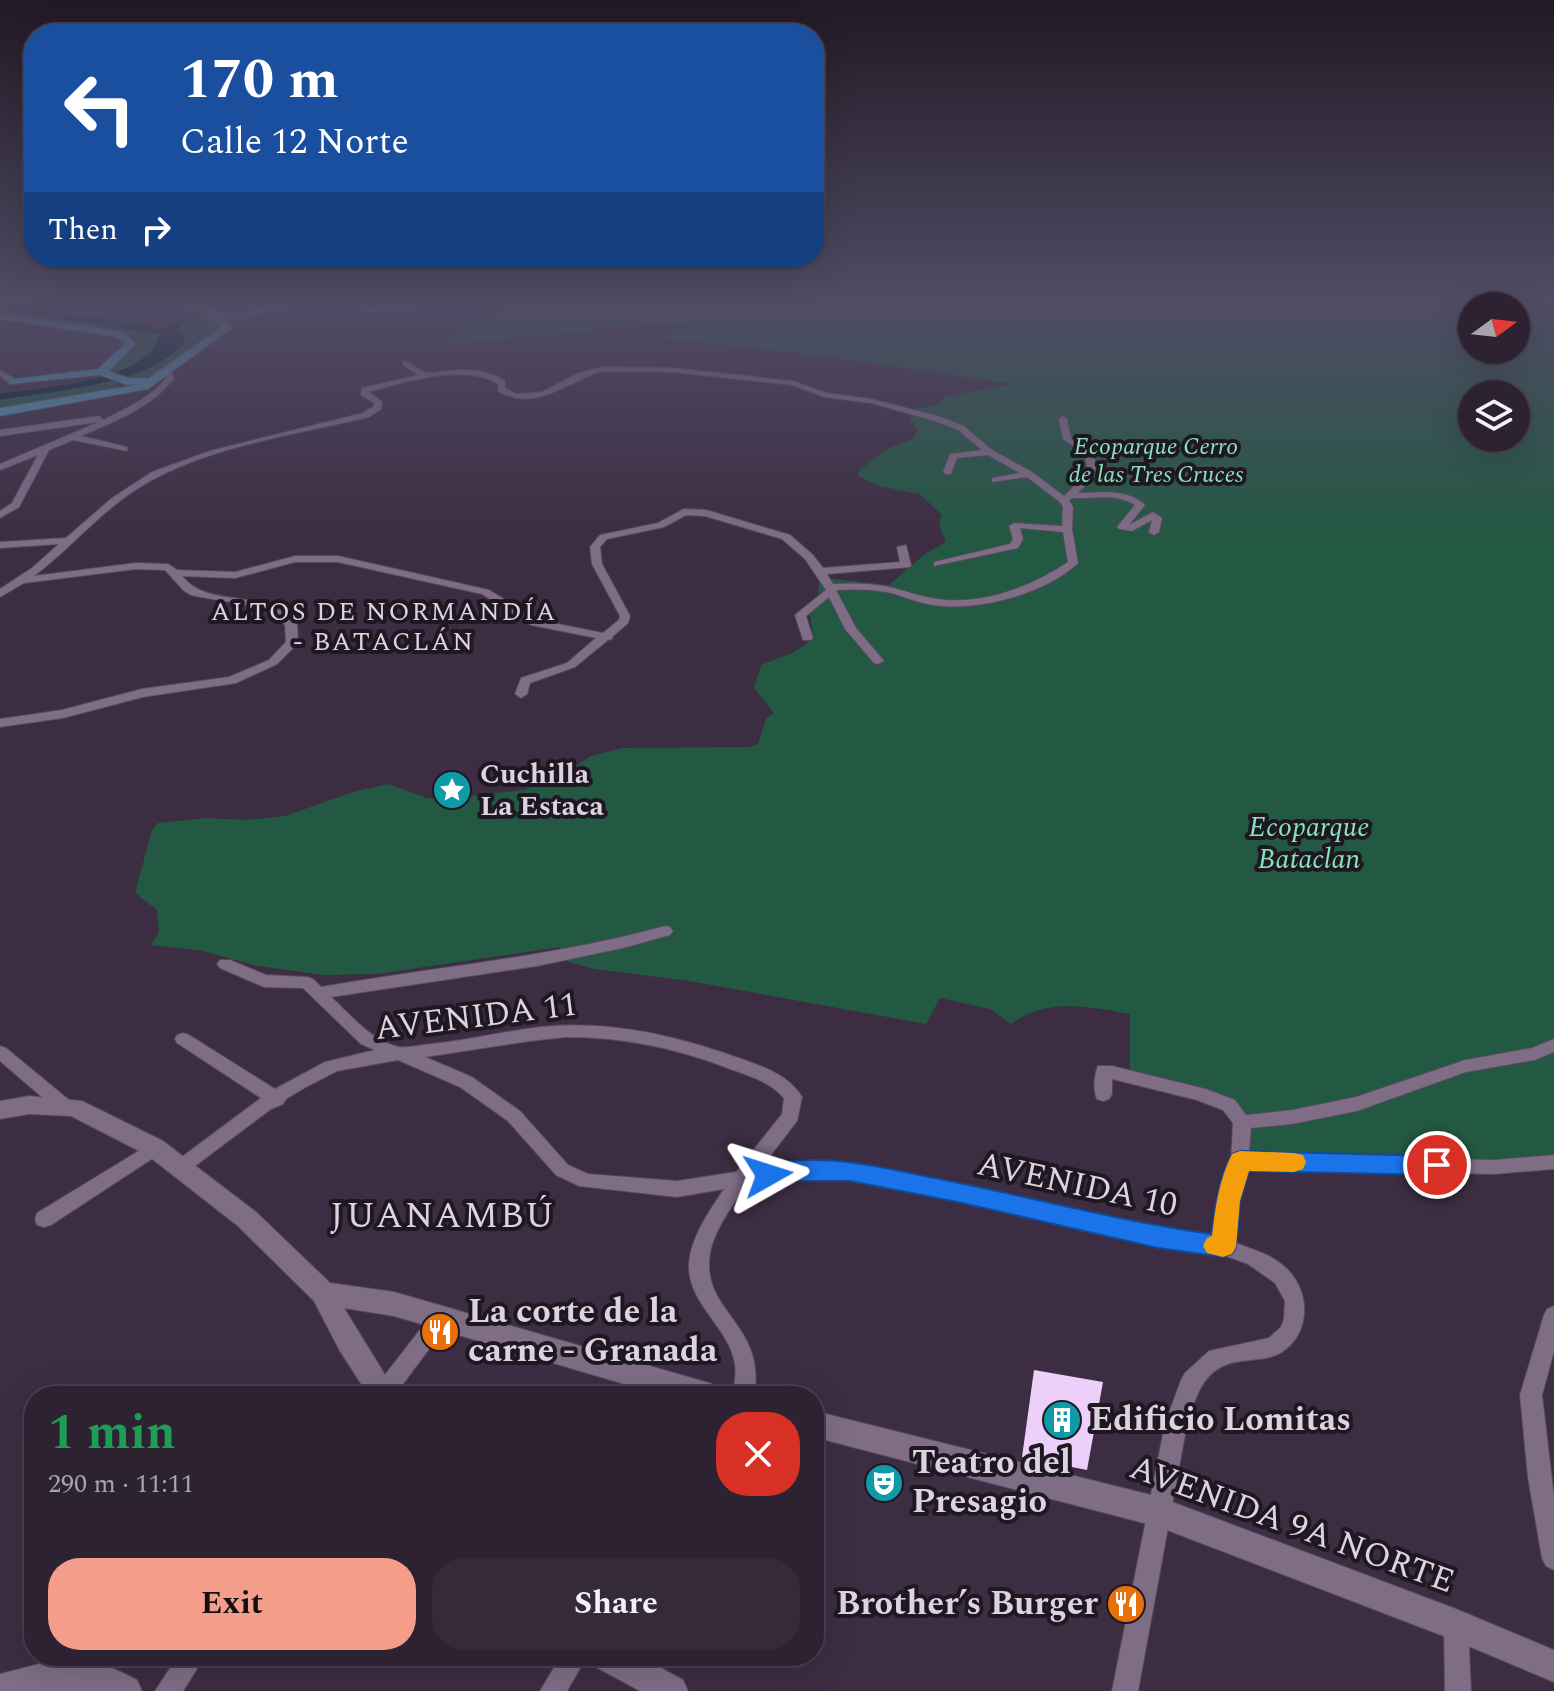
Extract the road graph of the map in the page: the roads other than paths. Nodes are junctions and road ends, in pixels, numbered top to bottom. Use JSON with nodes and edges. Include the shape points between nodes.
{"nodes":[{"id":1,"x":11,"y":380,"type":"edge"},
{"id":2,"x":24,"y":380,"type":"edge"},
{"id":3,"x":35,"y":380,"type":"edge"},
{"id":4,"x":120,"y":380,"type":"joint"},
{"id":5,"x":144,"y":380,"type":"edge"},
{"id":6,"x":154,"y":380,"type":"edge"},
{"id":7,"x":170,"y":380,"type":"edge"},
{"id":8,"x":413,"y":380,"type":"edge"},
{"id":9,"x":500,"y":380,"type":"edge"},
{"id":10,"x":572,"y":380,"type":"edge"},
{"id":11,"x":775,"y":380,"type":"edge"},
{"id":12,"x":14,"y":382,"type":"junction"},
{"id":13,"x":0,"y":385,"type":"edge"},
{"id":14,"x":74,"y":400,"type":"junction"},
{"id":15,"x":0,"y":412,"type":"edge"},
{"id":16,"x":114,"y":416,"type":"junction"},
{"id":17,"x":1063,"y":419,"type":"dead end"},
{"id":18,"x":0,"y":433,"type":"edge"},
{"id":19,"x":73,"y":437,"type":"junction"},
{"id":20,"x":124,"y":449,"type":"dead end"},
{"id":21,"x":45,"y":450,"type":"junction"},
{"id":22,"x":989,"y":452,"type":"junction"},
{"id":23,"x":0,"y":467,"type":"edge"},
{"id":24,"x":948,"y":472,"type":"dead end"},
{"id":25,"x":1029,"y":474,"type":"junction"},
{"id":26,"x":995,"y":480,"type":"dead end"},
{"id":27,"x":1068,"y":497,"type":"junction"},
{"id":28,"x":0,"y":515,"type":"edge"},
{"id":29,"x":1067,"y":529,"type":"junction"},
{"id":30,"x":1154,"y":532,"type":"dead end"},
{"id":31,"x":66,"y":541,"type":"junction"},
{"id":32,"x":0,"y":545,"type":"edge"},
{"id":33,"x":902,"y":547,"type":"dead end"},
{"id":34,"x":938,"y":564,"type":"dead end"},
{"id":35,"x":820,"y":571,"type":"junction"},
{"id":36,"x":175,"y":573,"type":"junction"},
{"id":37,"x":24,"y":580,"type":"junction"},
{"id":38,"x":830,"y":589,"type":"junction"},
{"id":39,"x":0,"y":594,"type":"edge"},
{"id":40,"x":608,"y":637,"type":"junction"},
{"id":41,"x":807,"y":638,"type":"dead end"},
{"id":42,"x":878,"y":661,"type":"dead end"},
{"id":43,"x":521,"y":694,"type":"dead end"},
{"id":44,"x":0,"y":723,"type":"edge"},
{"id":45,"x":665,"y":931,"type":"dead end"},
{"id":46,"x":225,"y":964,"type":"dead end"},
{"id":47,"x":320,"y":993,"type":"junction"},
{"id":48,"x":183,"y":1039,"type":"dead end"},
{"id":49,"x":1554,"y":1045,"type":"edge"},
{"id":50,"x":0,"y":1052,"type":"edge"},
{"id":51,"x":394,"y":1053,"type":"junction"},
{"id":52,"x":1103,"y":1094,"type":"dead end"},
{"id":53,"x":277,"y":1099,"type":"junction"},
{"id":54,"x":63,"y":1105,"type":"junction"},
{"id":55,"x":0,"y":1110,"type":"edge"},
{"id":56,"x":1242,"y":1122,"type":"junction"},
{"id":57,"x":155,"y":1148,"type":"junction"},
{"id":58,"x":1554,"y":1162,"type":"edge"},
{"id":59,"x":181,"y":1167,"type":"junction"},
{"id":60,"x":1237,"y":1170,"type":"junction"},
{"id":61,"x":743,"y":1179,"type":"junction"},
{"id":62,"x":44,"y":1219,"type":"dead end"},
{"id":63,"x":1223,"y":1247,"type":"junction"},
{"id":64,"x":323,"y":1293,"type":"junction"},
{"id":65,"x":1554,"y":1315,"type":"edge"},
{"id":66,"x":440,"y":1319,"type":"junction"},
{"id":67,"x":376,"y":1386,"type":"edge"},
{"id":68,"x":389,"y":1386,"type":"edge"},
{"id":69,"x":674,"y":1386,"type":"edge"},
{"id":70,"x":747,"y":1386,"type":"edge"},
{"id":71,"x":824,"y":1427,"type":"edge"},
{"id":72,"x":1159,"y":1512,"type":"junction"},
{"id":73,"x":1554,"y":1558,"type":"edge"},
{"id":74,"x":1456,"y":1625,"type":"junction"},
{"id":75,"x":186,"y":1666,"type":"edge"},
{"id":76,"x":569,"y":1666,"type":"edge"},
{"id":77,"x":626,"y":1666,"type":"edge"},
{"id":78,"x":1554,"y":1666,"type":"edge"},
{"id":79,"x":0,"y":1690,"type":"edge"},
{"id":80,"x":126,"y":1691,"type":"edge"},
{"id":81,"x":168,"y":1691,"type":"edge"},
{"id":82,"x":553,"y":1691,"type":"edge"},
{"id":83,"x":672,"y":1691,"type":"edge"},
{"id":84,"x":1125,"y":1691,"type":"edge"},
{"id":85,"x":1458,"y":1691,"type":"edge"}],
"edges":[{"from":1,"to":12,"type":"street"},
{"from":2,"to":12,"type":"main road"},
{"from":3,"to":12,"type":"main road"},
{"from":4,"to":5,"type":"main road"},
{"from":4,"to":14,"type":"main road","via":[[115,388]]},
{"from":6,"to":14,"type":"main road","via":[[135,390]]},
{"from":7,"to":16,"type":"street","via":[[168,386]]},
{"from":8,"to":31,"type":"street","via":[[365,390],[378,402],[366,415],[257,442],[150,477]]},
{"from":9,"to":10,"type":"street","via":[[501,389],[514,397],[544,394]]},
{"from":11,"to":22,"type":"street","via":[[938,419],[961,428]]},
{"from":12,"to":13,"type":"main road"},
{"from":14,"to":15,"type":"main road"},
{"from":16,"to":18,"type":"street"},
{"from":16,"to":19,"type":"street"},
{"from":17,"to":27,"type":"street","via":[[1067,439],[1088,453],[1092,466]]},
{"from":19,"to":20,"type":"street"},
{"from":19,"to":21,"type":"street"},
{"from":21,"to":23,"type":"street"},
{"from":21,"to":28,"type":"street","via":[[16,505]]},
{"from":22,"to":24,"type":"street","via":[[953,456]]},
{"from":22,"to":25,"type":"street"},
{"from":25,"to":26,"type":"street"},
{"from":25,"to":27,"type":"street"},
{"from":27,"to":29,"type":"street"},
{"from":27,"to":30,"type":"street","via":[[1116,495],[1135,500],[1140,505],[1122,527],[1129,529],[1153,515]]},
{"from":29,"to":34,"type":"street","via":[[1017,525],[1014,546]]},
{"from":29,"to":38,"type":"street","via":[[1073,563],[1060,573],[992,598],[934,602],[886,589]]},
{"from":31,"to":32,"type":"street"},
{"from":31,"to":37,"type":"street"},
{"from":33,"to":35,"type":"street","via":[[906,565]]},
{"from":35,"to":38,"type":"street"},
{"from":35,"to":40,"type":"street","via":[[786,537],[706,513],[678,513],[661,525],[604,537],[595,547],[597,564],[625,616]]},
{"from":36,"to":37,"type":"street","via":[[168,567],[136,566]]},
{"from":36,"to":40,"type":"street","via":[[235,575],[295,559],[338,559],[485,592],[505,599],[524,618]]},
{"from":36,"to":44,"type":"street","via":[[192,592],[276,611],[291,624],[292,643],[273,662],[232,680]]},
{"from":37,"to":39,"type":"street"},
{"from":38,"to":41,"type":"street","via":[[800,615]]},
{"from":38,"to":42,"type":"street","via":[[851,629]]},
{"from":40,"to":43,"type":"street","via":[[571,665],[525,681]]},
{"from":45,"to":47,"type":"street","name":"AVENIDA 11","via":[[537,959]]},
{"from":46,"to":47,"type":"street","name":"AVENIDA 10","via":[[264,981],[307,983]]},
{"from":47,"to":51,"type":"street","name":"AVENIDA 10","via":[[367,1040]]},
{"from":48,"to":53,"type":"street"},
{"from":49,"to":56,"type":"street","via":[[1535,1054],[1465,1066],[1357,1104]]},
{"from":50,"to":54,"type":"street"},
{"from":51,"to":53,"type":"street","name":"AVENIDA 11","via":[[316,1073]]},
{"from":51,"to":61,"type":"street","name":"AVENIDA 10","via":[[466,1082],[514,1116],[562,1170],[586,1181],[677,1189]]},
{"from":51,"to":61,"type":"street","name":"AVENIDA 11","via":[[540,1033],[645,1036],[721,1058],[769,1077],[793,1097],[791,1116]]},
{"from":52,"to":56,"type":"street","via":[[1104,1071],[1200,1094],[1229,1105]]},
{"from":53,"to":59,"type":"street","name":"AVENIDA 11"},
{"from":54,"to":55,"type":"street"},
{"from":54,"to":57,"type":"street","via":[[92,1114]]},
{"from":56,"to":60,"type":"street"},
{"from":57,"to":59,"type":"street"},
{"from":57,"to":62,"type":"street"},
{"from":58,"to":60,"type":"street"},
{"from":59,"to":64,"type":"street","via":[[247,1219]]},
{"from":60,"to":63,"type":"street"},
{"from":61,"to":63,"type":"street","name":"AVENIDA 10","via":[[793,1171],[850,1172]]},
{"from":61,"to":70,"type":"street","via":[[710,1228],[698,1262],[704,1287],[745,1354]]},
{"from":63,"to":72,"type":"street","name":"AVENIDA 10","via":[[1255,1258],[1282,1277],[1295,1300],[1294,1319],[1274,1346],[1216,1358],[1192,1380],[1176,1424]]},
{"from":64,"to":66,"type":"street","via":[[394,1304]]},
{"from":64,"to":67,"type":"street"},
{"from":65,"to":73,"type":"street","via":[[1531,1395]]},
{"from":66,"to":68,"type":"street"},
{"from":66,"to":69,"type":"street"},
{"from":71,"to":72,"type":"street","name":"AVENIDA 9A NORTE"},
{"from":72,"to":74,"type":"street","name":"AVENIDA 9A NORTE"},
{"from":72,"to":84,"type":"street","name":"AVENIDA 10"},
{"from":74,"to":78,"type":"street","name":"AVENIDA 9A NORTE"},
{"from":74,"to":85,"type":"street"},
{"from":75,"to":81,"type":"street"},
{"from":76,"to":82,"type":"street"},
{"from":77,"to":83,"type":"street"},
{"from":79,"to":80,"type":"street","via":[[74,1676],[97,1678]]}]}
